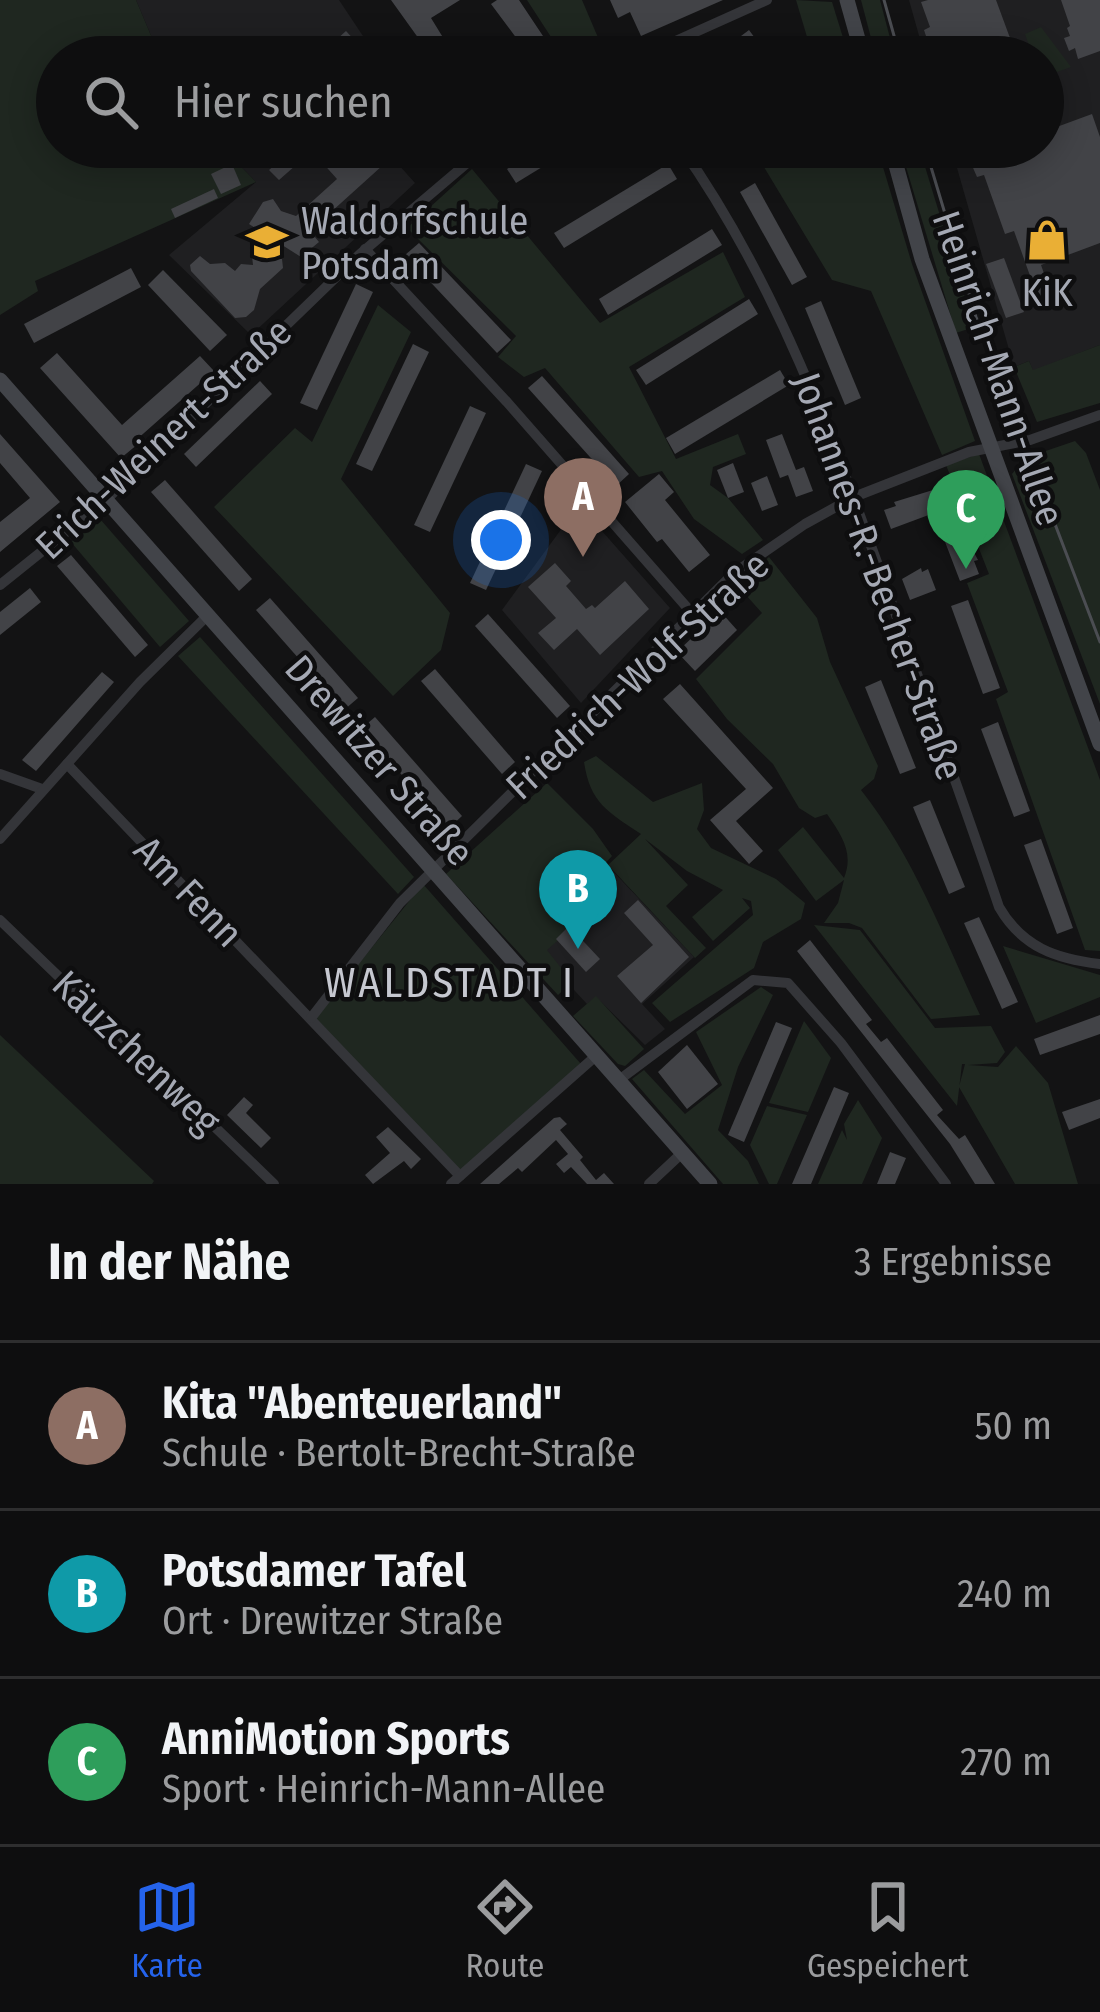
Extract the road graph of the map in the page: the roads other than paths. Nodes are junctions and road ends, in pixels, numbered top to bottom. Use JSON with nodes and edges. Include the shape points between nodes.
{"nodes":[{"id":1,"x":767,"y":0,"type":"edge"},
{"id":2,"x":847,"y":0,"type":"edge"},
{"id":3,"x":687,"y":36,"type":"edge"},
{"id":4,"x":857,"y":36,"type":"edge"},
{"id":5,"x":461,"y":168,"type":"edge"},
{"id":6,"x":694,"y":168,"type":"edge"},
{"id":7,"x":897,"y":168,"type":"edge"},
{"id":8,"x":365,"y":249,"type":"junction"},
{"id":9,"x":0,"y":380,"type":"edge"},
{"id":10,"x":1100,"y":415,"type":"edge"},
{"id":11,"x":989,"y":448,"type":"junction"},
{"id":12,"x":854,"y":497,"type":"junction"},
{"id":13,"x":106,"y":500,"type":"junction"},
{"id":14,"x":0,"y":585,"type":"edge"},
{"id":15,"x":692,"y":612,"type":"junction"},
{"id":16,"x":208,"y":615,"type":"junction"},
{"id":17,"x":1100,"y":744,"type":"edge"},
{"id":18,"x":67,"y":764,"type":"junction"},
{"id":19,"x":0,"y":774,"type":"edge"},
{"id":20,"x":42,"y":789,"type":"junction"},
{"id":21,"x":0,"y":839,"type":"edge"},
{"id":22,"x":435,"y":872,"type":"junction"},
{"id":23,"x":0,"y":920,"type":"edge"},
{"id":24,"x":1100,"y":964,"type":"edge"},
{"id":25,"x":310,"y":1018,"type":"junction"},
{"id":26,"x":597,"y":1055,"type":"junction"},
{"id":27,"x":619,"y":1080,"type":"junction"},
{"id":28,"x":682,"y":1153,"type":"junction"},
{"id":29,"x":455,"y":1180,"type":"edge"},
{"id":30,"x":274,"y":1184,"type":"edge"},
{"id":31,"x":649,"y":1184,"type":"edge"},
{"id":32,"x":710,"y":1184,"type":"edge"},
{"id":33,"x":946,"y":1184,"type":"edge"}],
"edges":[{"from":1,"to":3,"type":"street"},
{"from":2,"to":4,"type":"street"},
{"from":5,"to":8,"type":"street","name":"Erich-Weinert-Straße"},
{"from":6,"to":12,"type":"street","name":"Johannes-R.-Becher-Straße","via":[[780,314]]},
{"from":7,"to":11,"type":"street","name":"Heinrich-Mann-Allee"},
{"from":8,"to":13,"type":"street","name":"Erich-Weinert-Straße"},
{"from":8,"to":15,"type":"street"},
{"from":9,"to":13,"type":"street","name":"Drewitzer Straße"},
{"from":10,"to":11,"type":"street","name":"Friedrich-Wolf-Straße"},
{"from":11,"to":12,"type":"street","name":"Friedrich-Wolf-Straße"},
{"from":11,"to":17,"type":"street","name":"Heinrich-Mann-Allee"},
{"from":12,"to":15,"type":"street","name":"Friedrich-Wolf-Straße","via":[[734,573]]},
{"from":12,"to":24,"type":"street","name":"Johannes-R.-Becher-Straße","via":[[999,908],[1029,944]]},
{"from":13,"to":14,"type":"street","name":"Erich-Weinert-Straße"},
{"from":13,"to":16,"type":"street","name":"Drewitzer Straße"},
{"from":15,"to":22,"type":"street","name":"Friedrich-Wolf-Straße"},
{"from":16,"to":18,"type":"street"},
{"from":16,"to":22,"type":"street","name":"Drewitzer Straße"},
{"from":18,"to":20,"type":"street"},
{"from":18,"to":25,"type":"street","name":"Am Fenn"},
{"from":19,"to":20,"type":"street"},
{"from":20,"to":21,"type":"street"},
{"from":22,"to":25,"type":"street","via":[[400,903]]},
{"from":22,"to":26,"type":"street","name":"Drewitzer Straße"},
{"from":23,"to":30,"type":"street","name":"Käuzchenweg"},
{"from":25,"to":29,"type":"street","name":"Am Fenn"},
{"from":26,"to":27,"type":"street","name":"Drewitzer Straße"},
{"from":26,"to":29,"type":"street"},
{"from":27,"to":28,"type":"street","name":"Drewitzer Straße"},
{"from":27,"to":33,"type":"street","via":[[753,980],[788,982]]},
{"from":28,"to":31,"type":"street"},
{"from":28,"to":32,"type":"street","name":"Drewitzer Straße"}]}
